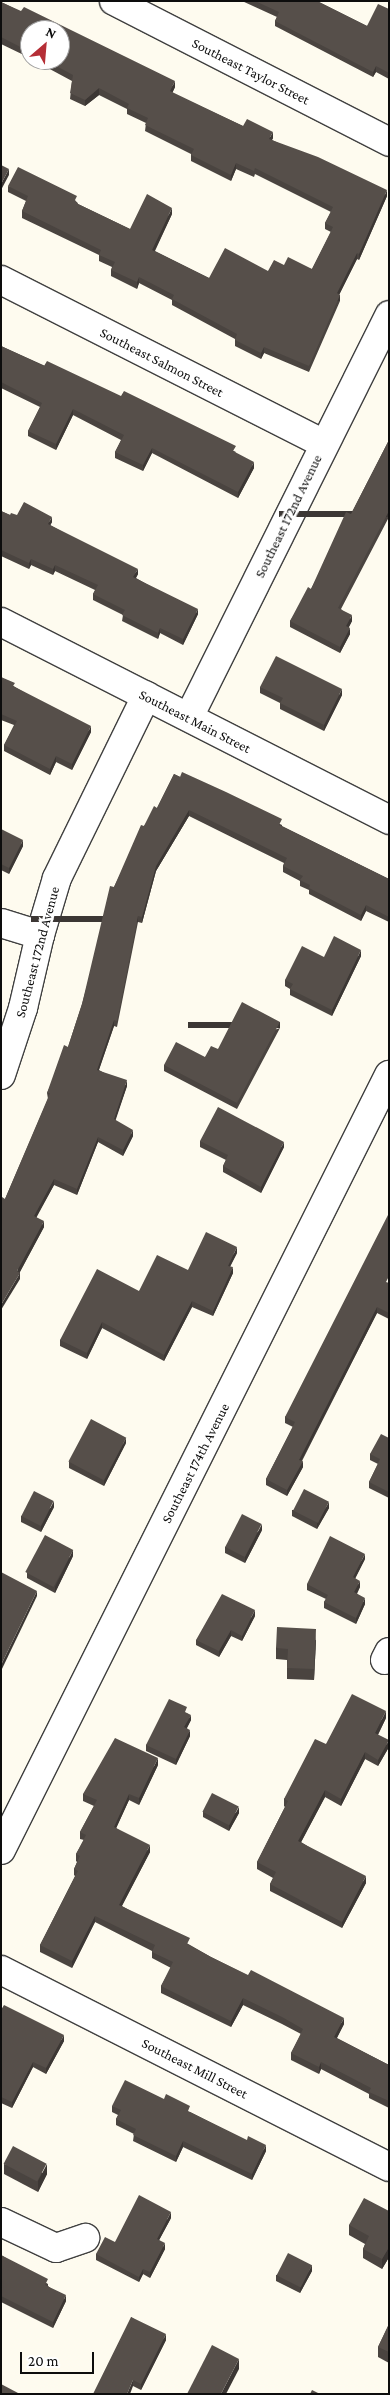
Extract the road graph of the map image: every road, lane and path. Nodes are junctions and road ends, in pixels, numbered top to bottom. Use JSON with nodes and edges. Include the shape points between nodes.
{"nodes":[{"id":1,"x":114,"y":1,"type":"edge"},
{"id":2,"x":389,"y":142,"type":"edge"},
{"id":3,"x":1,"y":280,"type":"edge"},
{"id":4,"x":389,"y":315,"type":"edge"},
{"id":5,"x":324,"y":444,"type":"junction"},
{"id":6,"x":1,"y":622,"type":"edge"},
{"id":7,"x":146,"y":696,"type":"junction"},
{"id":8,"x":189,"y":717,"type":"junction"},
{"id":9,"x":389,"y":820,"type":"edge"},
{"id":10,"x":1,"y":923,"type":"edge"},
{"id":11,"x":40,"y":934,"type":"junction"},
{"id":12,"x":1,"y":1075,"type":"edge"},
{"id":13,"x":389,"y":1075,"type":"edge"},
{"id":14,"x":1,"y":1850,"type":"edge"},
{"id":15,"x":1,"y":1970,"type":"edge"},
{"id":16,"x":389,"y":2167,"type":"edge"},
{"id":17,"x":1,"y":2222,"type":"edge"},
{"id":18,"x":85,"y":2238,"type":"dead end"}],
"edges":[{"from":1,"to":2,"type":"street","name":"Southeast Taylor Street"},
{"from":3,"to":5,"type":"street","name":"Southeast Salmon Street"},
{"from":4,"to":5,"type":"street","name":"Southeast 172nd Avenue"},
{"from":5,"to":8,"type":"street","name":"Southeast 172nd Avenue"},
{"from":6,"to":7,"type":"street","name":"Southeast Main Street"},
{"from":7,"to":8,"type":"street","name":"Southeast Main Street"},
{"from":7,"to":11,"type":"street","name":"Southeast 172nd Avenue","via":[[77,832],[57,878]]},
{"from":8,"to":9,"type":"street","name":"Southeast Main Street"},
{"from":10,"to":11,"type":"street"},
{"from":11,"to":12,"type":"street","name":"Southeast 172nd Avenue","via":[[24,1008]]},
{"from":13,"to":14,"type":"street","name":"Southeast 174th Avenue"},
{"from":15,"to":16,"type":"street","name":"Southeast Mill Street"},
{"from":17,"to":18,"type":"street","via":[[56,2248]]}]}
